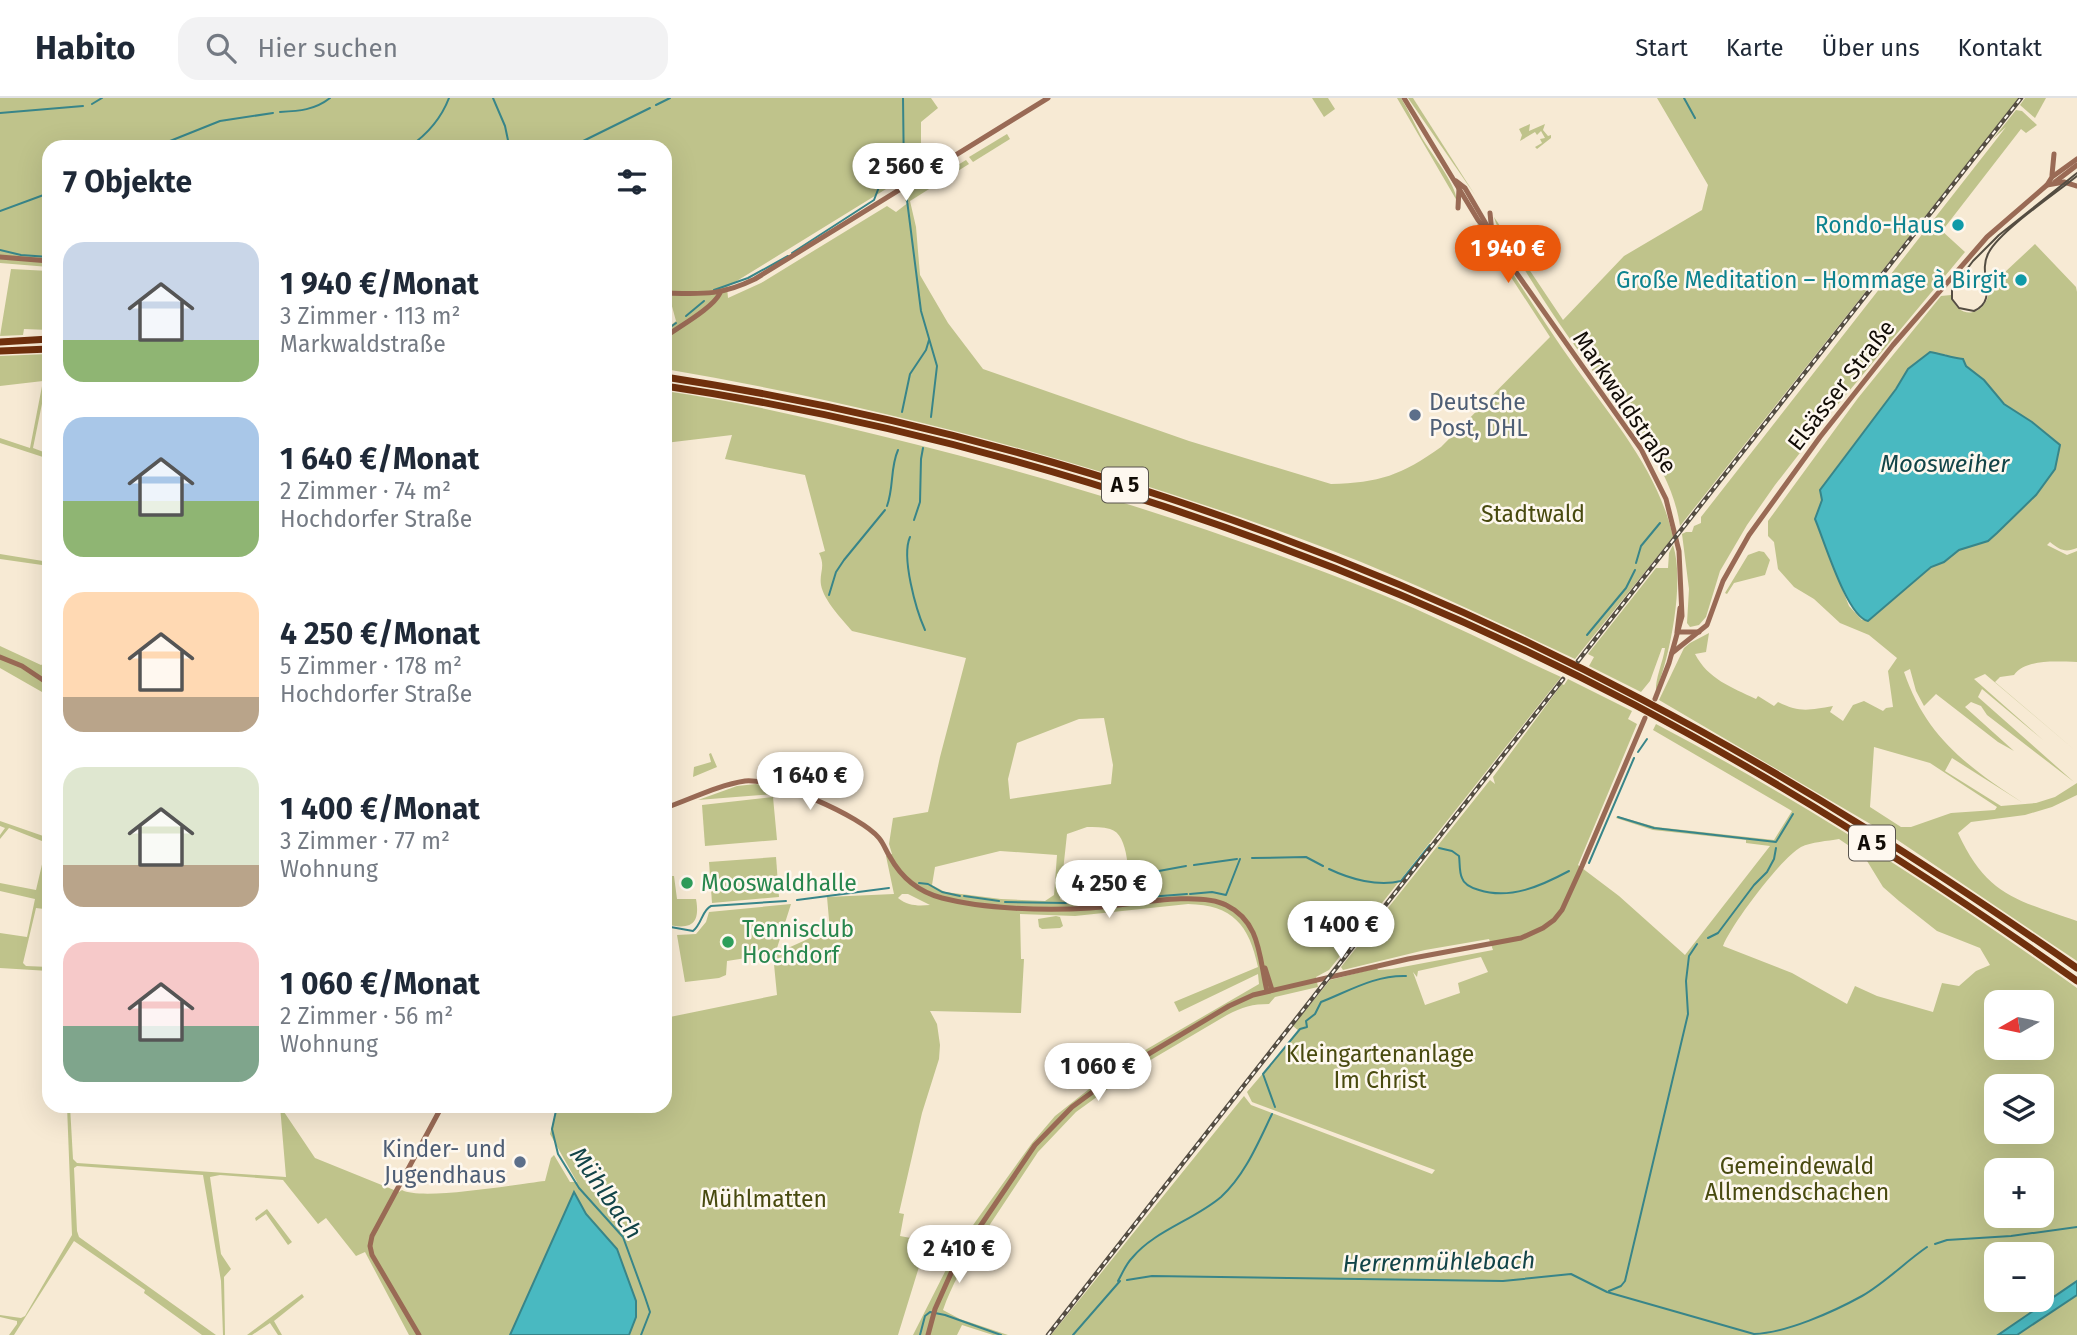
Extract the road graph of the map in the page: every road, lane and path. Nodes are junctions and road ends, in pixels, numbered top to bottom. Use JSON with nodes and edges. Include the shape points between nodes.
{"nodes":[{"id":1,"x":1048,"y":98,"type":"edge"},
{"id":2,"x":1404,"y":98,"type":"edge"},
{"id":3,"x":2054,"y":154,"type":"dead end"},
{"id":4,"x":2077,"y":159,"type":"edge"},
{"id":5,"x":2071,"y":167,"type":"edge"},
{"id":6,"x":1456,"y":181,"type":"junction"},
{"id":7,"x":2051,"y":182,"type":"junction"},
{"id":8,"x":2077,"y":186,"type":"edge"},
{"id":9,"x":1459,"y":189,"type":"junction"},
{"id":10,"x":1458,"y":208,"type":"dead end"},
{"id":11,"x":1490,"y":213,"type":"dead end"},
{"id":12,"x":1493,"y":236,"type":"junction"},
{"id":13,"x":0,"y":257,"type":"edge"},
{"id":14,"x":42,"y":260,"type":"edge"},
{"id":15,"x":672,"y":293,"type":"edge"},
{"id":16,"x":720,"y":293,"type":"junction"},
{"id":17,"x":712,"y":294,"type":"junction"},
{"id":18,"x":709,"y":305,"type":"junction"},
{"id":19,"x":672,"y":332,"type":"edge"},
{"id":20,"x":42,"y":339,"type":"edge"},
{"id":21,"x":0,"y":342,"type":"edge"},
{"id":22,"x":42,"y":349,"type":"edge"},
{"id":23,"x":0,"y":351,"type":"edge"},
{"id":24,"x":672,"y":378,"type":"edge"},
{"id":25,"x":672,"y":387,"type":"edge"},
{"id":26,"x":1677,"y":632,"type":"junction"},
{"id":27,"x":1699,"y":632,"type":"junction"},
{"id":28,"x":1691,"y":638,"type":"junction"},
{"id":29,"x":1672,"y":653,"type":"junction"},
{"id":30,"x":0,"y":657,"type":"edge"},
{"id":31,"x":42,"y":679,"type":"edge"},
{"id":32,"x":1655,"y":699,"type":"dead end"},
{"id":33,"x":1645,"y":718,"type":"dead end"},
{"id":34,"x":672,"y":806,"type":"edge"},
{"id":35,"x":1263,"y":965,"type":"junction"},
{"id":36,"x":2077,"y":968,"type":"edge"},
{"id":37,"x":1269,"y":976,"type":"junction"},
{"id":38,"x":2077,"y":981,"type":"edge"},
{"id":39,"x":1282,"y":988,"type":"junction"},
{"id":40,"x":1270,"y":990,"type":"junction"},
{"id":41,"x":438,"y":1113,"type":"edge"},
{"id":42,"x":419,"y":1335,"type":"edge"},
{"id":43,"x":928,"y":1335,"type":"edge"}],
"edges":[{"from":1,"to":16,"type":"main road","via":[[795,256]]},
{"from":2,"to":6,"type":"main road","name":"Markwaldstraße"},
{"from":3,"to":7,"type":"main road"},
{"from":4,"to":5,"type":"main road","name":"Elsässer Straße"},
{"from":5,"to":7,"type":"main road","name":"Elsässer Straße"},
{"from":6,"to":9,"type":"main road","name":"Markwaldstraße"},
{"from":6,"to":12,"type":"main road","name":"Markwaldstraße","via":[[1465,188]]},
{"from":7,"to":8,"type":"main road"},
{"from":7,"to":27,"type":"main road","name":"Elsässer Straße","via":[[1973,251],[1834,420],[1745,542],[1723,581],[1711,619]]},
{"from":9,"to":10,"type":"main road"},
{"from":9,"to":12,"type":"main road","name":"Markwaldstraße"},
{"from":11,"to":12,"type":"main road"},
{"from":12,"to":26,"type":"main road","name":"Markwaldstraße","via":[[1660,483],[1679,551],[1682,617]]},
{"from":13,"to":14,"type":"main road"},
{"from":15,"to":17,"type":"main road"},
{"from":16,"to":17,"type":"main road"},
{"from":16,"to":18,"type":"main road"},
{"from":17,"to":18,"type":"main road"},
{"from":18,"to":19,"type":"main road"},
{"from":20,"to":21,"type":"highway"},
{"from":22,"to":23,"type":"highway"},
{"from":24,"to":36,"type":"highway","number":"A 5","via":[[845,410],[985,444],[1211,513],[1386,580],[1584,669],[1663,710],[1909,855]]},
{"from":25,"to":38,"type":"highway","number":"A 5","via":[[844,420],[983,453],[1132,497],[1382,588],[1559,667],[1659,718],[1910,867]]},
{"from":26,"to":27,"type":"main road"},
{"from":26,"to":28,"type":"main road"},
{"from":26,"to":29,"type":"main road","name":"Markwaldstraße"},
{"from":27,"to":28,"type":"main road","name":"Elsässer Straße"},
{"from":28,"to":29,"type":"main road","name":"Elsässer Straße"},
{"from":29,"to":32,"type":"main road","name":"Markwaldstraße"},
{"from":30,"to":31,"type":"main road"},
{"from":33,"to":39,"type":"main road","via":[[1562,910],[1543,928],[1490,945]]},
{"from":34,"to":35,"type":"main road","via":[[738,783],[766,782],[822,803],[872,831],[906,879],[921,890],[975,904],[1068,909],[1181,898],[1217,901],[1249,925]]},
{"from":35,"to":37,"type":"main road"},
{"from":35,"to":40,"type":"main road"},
{"from":37,"to":39,"type":"main road"},
{"from":37,"to":40,"type":"main road"},
{"from":39,"to":40,"type":"main road"},
{"from":40,"to":43,"type":"main road","via":[[1229,1006],[1125,1068],[1057,1121],[1035,1145],[956,1262]]},
{"from":41,"to":42,"type":"main road","via":[[372,1236],[371,1251]]}]}
